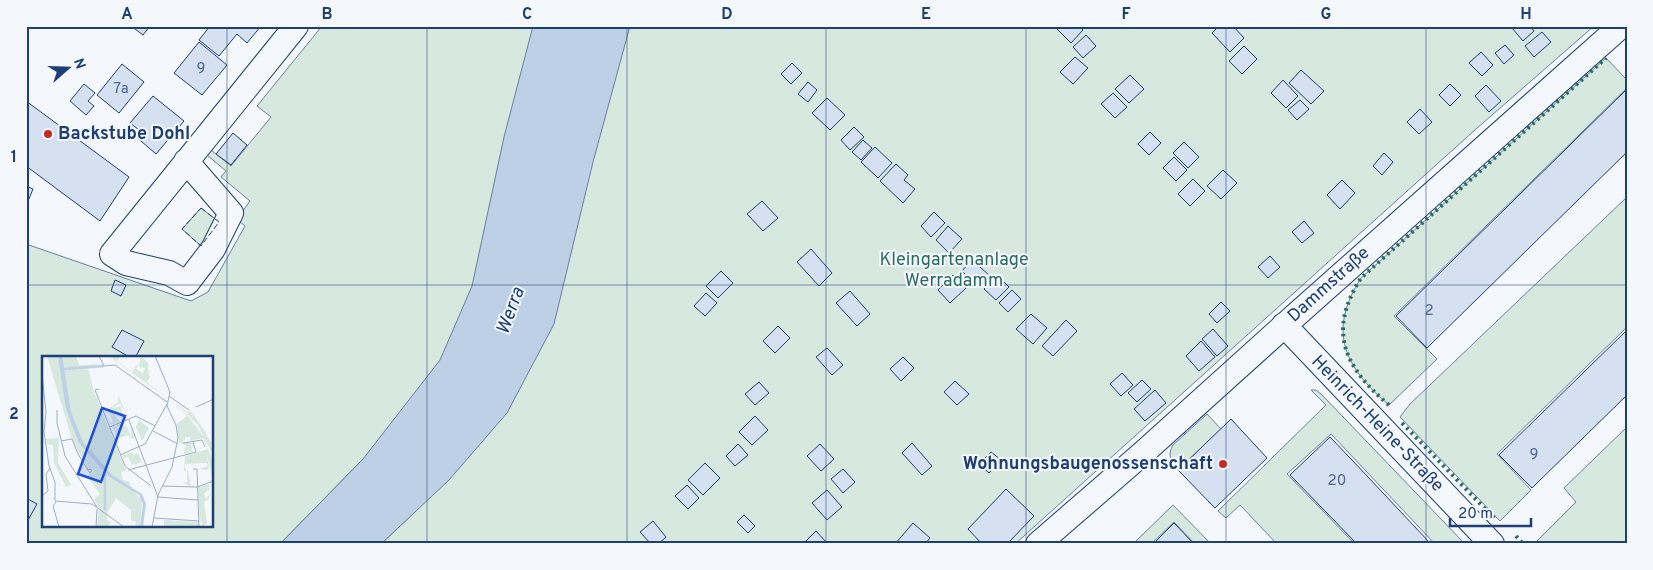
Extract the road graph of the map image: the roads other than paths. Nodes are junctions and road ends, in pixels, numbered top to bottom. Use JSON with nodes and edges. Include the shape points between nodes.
{"nodes":[{"id":1,"x":296,"y":26,"type":"edge"},
{"id":2,"x":1621,"y":26,"type":"edge"},
{"id":3,"x":186,"y":161,"type":"junction"},
{"id":4,"x":1284,"y":325,"type":"junction"},
{"id":5,"x":1038,"y":544,"type":"edge"},
{"id":6,"x":1492,"y":544,"type":"edge"}],
"edges":[{"from":1,"to":3,"type":"street"},
{"from":2,"to":4,"type":"street","name":"Dammstraße"},
{"from":3,"to":3,"type":"street","via":[[231,213],[213,249],[187,283],[170,273],[126,263],[112,254]]},
{"from":4,"to":5,"type":"street","name":"Dammstraße"},
{"from":4,"to":6,"type":"street","name":"Heinrich-Heine-Straße"}]}
